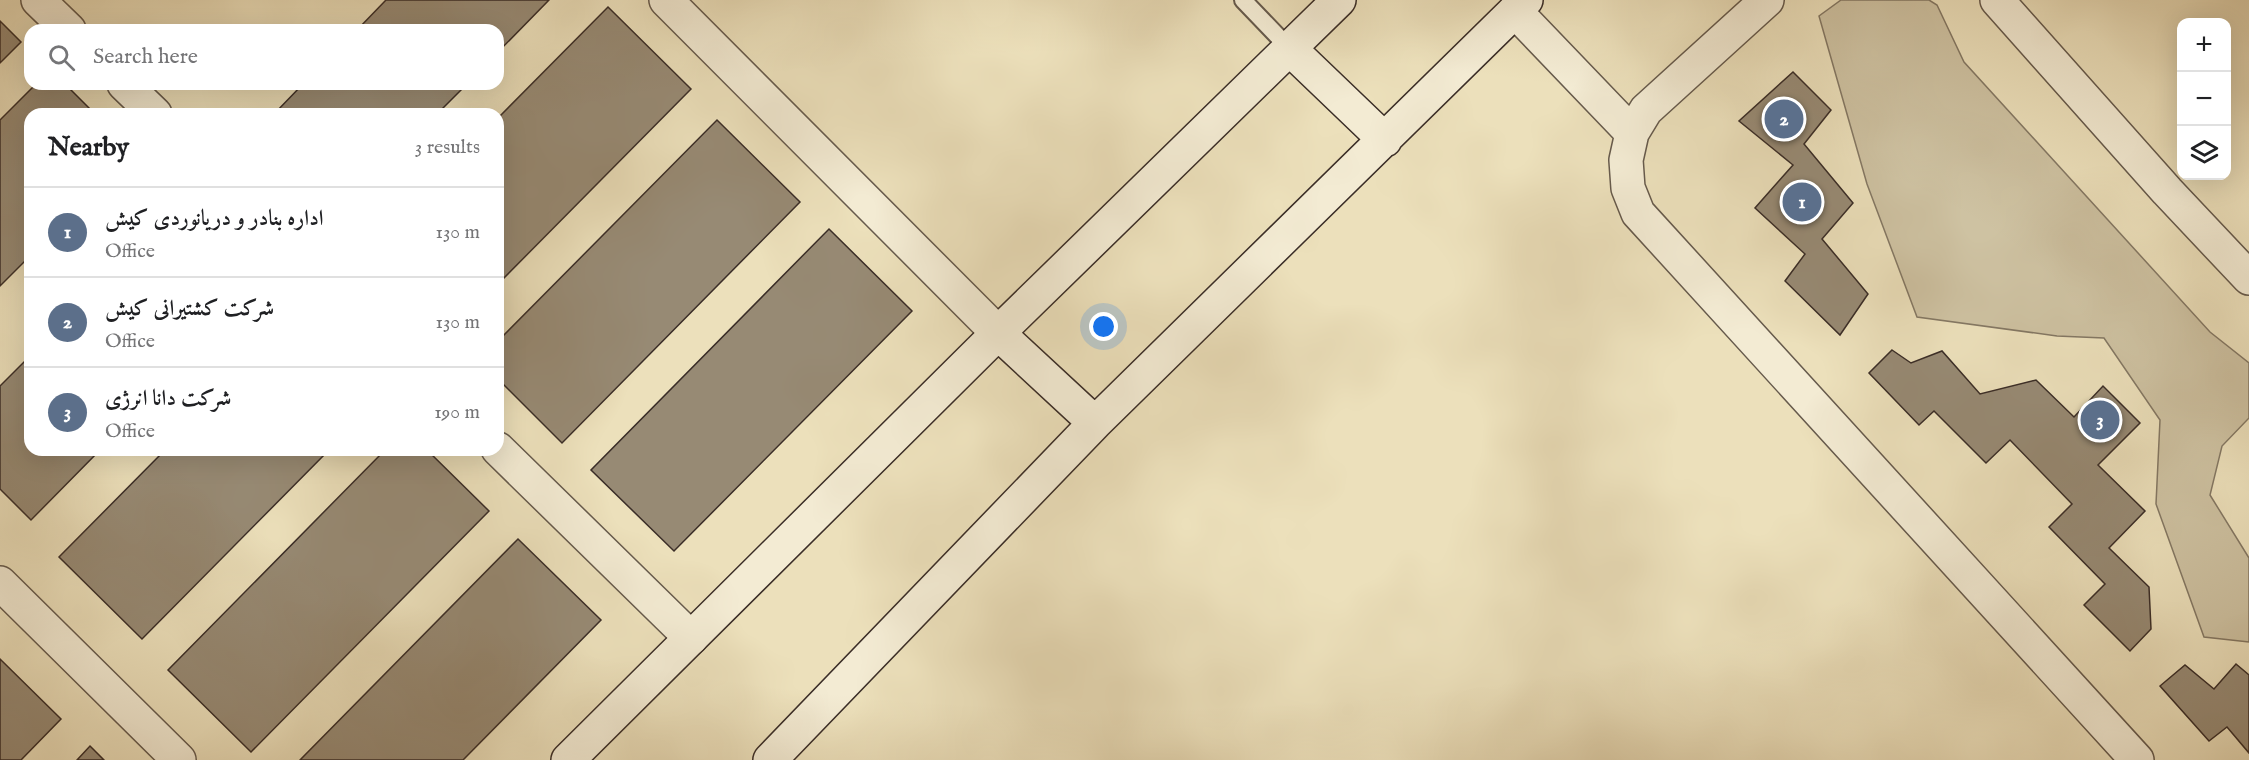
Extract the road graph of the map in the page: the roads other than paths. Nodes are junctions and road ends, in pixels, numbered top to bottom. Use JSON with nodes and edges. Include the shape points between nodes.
{"nodes":[{"id":1,"x":38,"y":0,"type":"edge"},
{"id":2,"x":666,"y":0,"type":"edge"},
{"id":3,"x":1243,"y":0,"type":"edge"},
{"id":4,"x":1339,"y":0,"type":"edge"},
{"id":5,"x":1767,"y":0,"type":"edge"},
{"id":6,"x":1997,"y":0,"type":"edge"},
{"id":7,"x":1521,"y":5,"type":"edge"},
{"id":8,"x":63,"y":24,"type":"edge"},
{"id":9,"x":1289,"y":48,"type":"junction"},
{"id":10,"x":130,"y":90,"type":"edge"},
{"id":11,"x":149,"y":108,"type":"edge"},
{"id":12,"x":1632,"y":133,"type":"junction"},
{"id":13,"x":1384,"y":140,"type":"junction"},
{"id":14,"x":2249,"y":278,"type":"edge"},
{"id":15,"x":998,"y":333,"type":"junction"},
{"id":16,"x":1095,"y":423,"type":"junction"},
{"id":17,"x":504,"y":455,"type":"edge"},
{"id":18,"x":0,"y":583,"type":"edge"},
{"id":19,"x":691,"y":638,"type":"junction"},
{"id":20,"x":179,"y":760,"type":"edge"},
{"id":21,"x":568,"y":760,"type":"edge"},
{"id":22,"x":770,"y":760,"type":"edge"},
{"id":23,"x":2137,"y":760,"type":"edge"}],
"edges":[{"from":1,"to":8,"type":"street"},
{"from":2,"to":15,"type":"street"},
{"from":3,"to":9,"type":"lane"},
{"from":4,"to":9,"type":"street"},
{"from":5,"to":12,"type":"street","via":[[1646,110]]},
{"from":6,"to":14,"type":"street"},
{"from":7,"to":12,"type":"street"},
{"from":7,"to":13,"type":"street"},
{"from":9,"to":13,"type":"street"},
{"from":9,"to":15,"type":"street"},
{"from":10,"to":11,"type":"street"},
{"from":12,"to":23,"type":"street","via":[[1626,160],[1628,188],[1638,213]]},
{"from":13,"to":16,"type":"street"},
{"from":15,"to":16,"type":"street"},
{"from":15,"to":19,"type":"street"},
{"from":16,"to":22,"type":"street"},
{"from":17,"to":19,"type":"street"},
{"from":18,"to":20,"type":"street"},
{"from":19,"to":21,"type":"street"}]}
